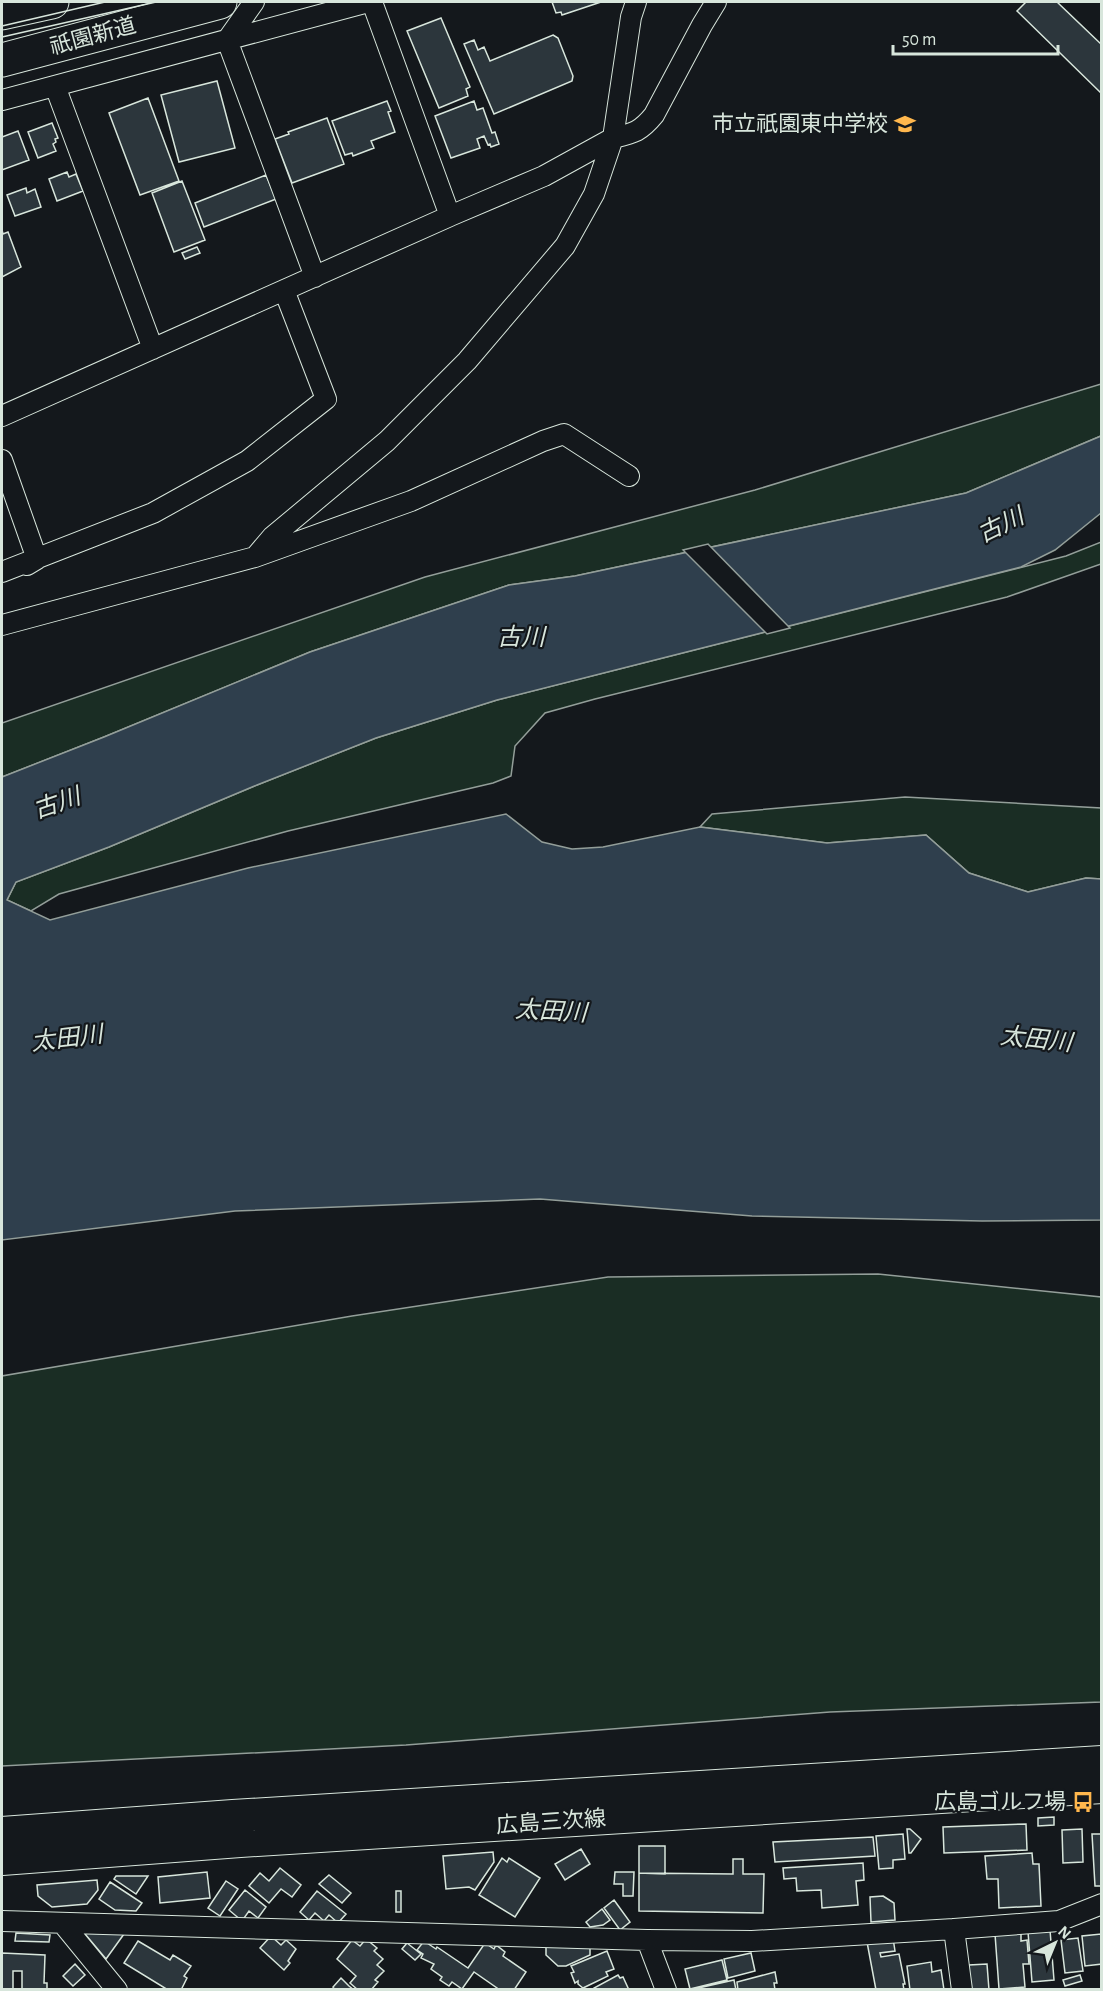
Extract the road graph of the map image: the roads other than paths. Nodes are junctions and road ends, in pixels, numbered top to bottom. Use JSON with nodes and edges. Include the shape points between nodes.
{"nodes":[{"id":1,"x":52,"y":2,"type":"edge"},
{"id":2,"x":220,"y":2,"type":"edge"},
{"id":3,"x":254,"y":2,"type":"edge"},
{"id":4,"x":370,"y":2,"type":"edge"},
{"id":5,"x":636,"y":2,"type":"edge"},
{"id":6,"x":716,"y":2,"type":"edge"},
{"id":7,"x":2,"y":13,"type":"edge"},
{"id":8,"x":227,"y":40,"type":"junction"},
{"id":9,"x":2,"y":60,"type":"edge"},
{"id":10,"x":55,"y":86,"type":"junction"},
{"id":11,"x":2,"y":100,"type":"edge"},
{"id":12,"x":613,"y":138,"type":"junction"},
{"id":13,"x":450,"y":216,"type":"junction"},
{"id":14,"x":315,"y":277,"type":"junction"},
{"id":15,"x":284,"y":290,"type":"junction"},
{"id":16,"x":153,"y":350,"type":"junction"},
{"id":17,"x":2,"y":416,"type":"edge"},
{"id":18,"x":2,"y":460,"type":"edge"},
{"id":19,"x":629,"y":476,"type":"dead end"},
{"id":20,"x":255,"y":557,"type":"junction"},
{"id":21,"x":37,"y":559,"type":"junction"},
{"id":22,"x":2,"y":572,"type":"edge"},
{"id":23,"x":2,"y":584,"type":"edge"},
{"id":24,"x":2,"y":625,"type":"edge"},
{"id":25,"x":1101,"y":1762,"type":"edge"},
{"id":26,"x":1101,"y":1787,"type":"edge"},
{"id":27,"x":2,"y":1833,"type":"edge"},
{"id":28,"x":2,"y":1859,"type":"edge"},
{"id":29,"x":1101,"y":1904,"type":"edge"},
{"id":30,"x":2,"y":1921,"type":"edge"},
{"id":31,"x":63,"y":1924,"type":"junction"},
{"id":32,"x":954,"y":1929,"type":"junction"},
{"id":33,"x":647,"y":1940,"type":"junction"},
{"id":34,"x":117,"y":1989,"type":"edge"},
{"id":35,"x":666,"y":1989,"type":"edge"},
{"id":36,"x":963,"y":1989,"type":"edge"}],
"edges":[{"from":1,"to":7,"type":"highway","name":"祇園新道"},
{"from":2,"to":9,"type":"highway","name":"祇園新道"},
{"from":3,"to":8,"type":"street"},
{"from":4,"to":8,"type":"street"},
{"from":4,"to":13,"type":"street"},
{"from":5,"to":12,"type":"street"},
{"from":6,"to":12,"type":"street","via":[[654,115],[635,133]]},
{"from":8,"to":10,"type":"street"},
{"from":8,"to":14,"type":"street"},
{"from":10,"to":11,"type":"street"},
{"from":10,"to":16,"type":"street"},
{"from":12,"to":13,"type":"street","via":[[544,176]]},
{"from":12,"to":20,"type":"street","via":[[594,194],[565,246],[550,264],[467,361],[387,441],[272,537]]},
{"from":13,"to":14,"type":"street"},
{"from":14,"to":15,"type":"street"},
{"from":15,"to":16,"type":"street"},
{"from":15,"to":21,"type":"street","via":[[326,399],[247,461],[153,513]]},
{"from":16,"to":17,"type":"street"},
{"from":18,"to":21,"type":"street"},
{"from":19,"to":20,"type":"street","via":[[564,434],[411,501]]},
{"from":20,"to":24,"type":"street"},
{"from":21,"to":22,"type":"street"},
{"from":21,"to":23,"type":"street"},
{"from":25,"to":27,"type":"main road","name":"広島三次線"},
{"from":26,"to":28,"type":"main road","name":"広島三次線"},
{"from":29,"to":32,"type":"street","via":[[1059,1921]]},
{"from":30,"to":31,"type":"street"},
{"from":31,"to":33,"type":"street"},
{"from":31,"to":34,"type":"street"},
{"from":32,"to":33,"type":"street","via":[[752,1941]]},
{"from":32,"to":36,"type":"street"},
{"from":33,"to":35,"type":"street"}]}
